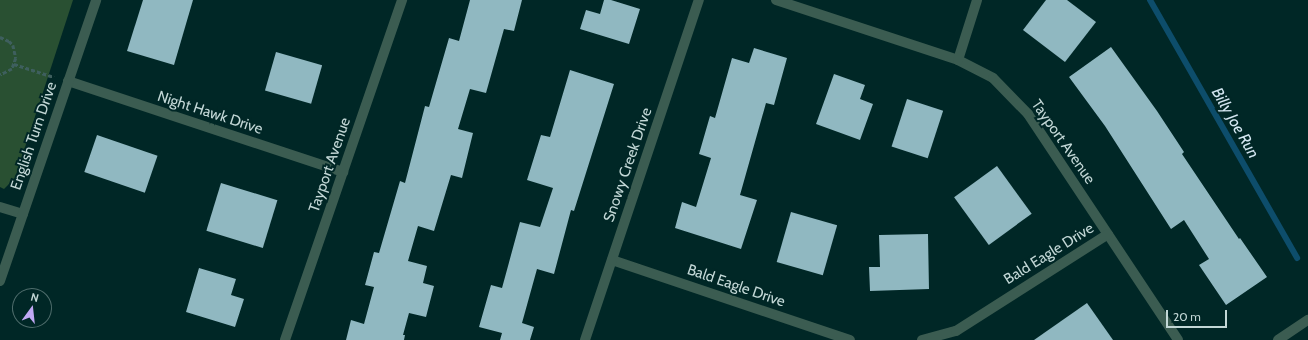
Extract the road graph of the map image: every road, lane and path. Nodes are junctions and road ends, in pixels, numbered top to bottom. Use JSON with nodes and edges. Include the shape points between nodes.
{"nodes":[{"id":1,"x":96,"y":0,"type":"edge"},
{"id":2,"x":402,"y":0,"type":"edge"},
{"id":3,"x":699,"y":0,"type":"edge"},
{"id":4,"x":776,"y":0,"type":"edge"},
{"id":5,"x":977,"y":0,"type":"edge"},
{"id":6,"x":0,"y":37,"type":"edge"},
{"id":7,"x":958,"y":60,"type":"junction"},
{"id":8,"x":14,"y":64,"type":"junction"},
{"id":9,"x":0,"y":75,"type":"edge"},
{"id":10,"x":68,"y":81,"type":"junction"},
{"id":11,"x":343,"y":172,"type":"junction"},
{"id":12,"x":0,"y":207,"type":"edge"},
{"id":13,"x":23,"y":214,"type":"junction"},
{"id":14,"x":1108,"y":234,"type":"junction"},
{"id":15,"x":612,"y":260,"type":"junction"},
{"id":16,"x":0,"y":281,"type":"edge"},
{"id":17,"x":1308,"y":320,"type":"edge"},
{"id":18,"x":286,"y":340,"type":"edge"},
{"id":19,"x":585,"y":340,"type":"edge"},
{"id":20,"x":850,"y":340,"type":"edge"},
{"id":21,"x":922,"y":340,"type":"edge"},
{"id":22,"x":1178,"y":340,"type":"edge"},
{"id":23,"x":1278,"y":340,"type":"edge"}],
"edges":[{"from":1,"to":10,"type":"street","name":"English Turn Drive"},
{"from":2,"to":11,"type":"street","name":"Tayport Avenue"},
{"from":3,"to":15,"type":"street","name":"Snowy Creek Drive"},
{"from":4,"to":7,"type":"street","name":"Tayport Avenue"},
{"from":5,"to":7,"type":"street"},
{"from":6,"to":8,"type":"path","via":[[13,45],[16,58]]},
{"from":7,"to":14,"type":"street","name":"Tayport Avenue","via":[[993,78],[1028,114]]},
{"from":8,"to":9,"type":"path"},
{"from":8,"to":10,"type":"path"},
{"from":10,"to":11,"type":"street","name":"Night Hawk Drive"},
{"from":10,"to":13,"type":"street","name":"English Turn Drive"},
{"from":11,"to":18,"type":"street","name":"Tayport Avenue"},
{"from":12,"to":13,"type":"street"},
{"from":13,"to":16,"type":"street","name":"English Turn Drive"},
{"from":14,"to":21,"type":"street","name":"Bald Eagle Drive","via":[[956,330]]},
{"from":14,"to":22,"type":"street","name":"Tayport Avenue"},
{"from":15,"to":19,"type":"street","name":"Snowy Creek Drive"},
{"from":15,"to":20,"type":"street","name":"Bald Eagle Drive"},
{"from":17,"to":23,"type":"street"}]}
